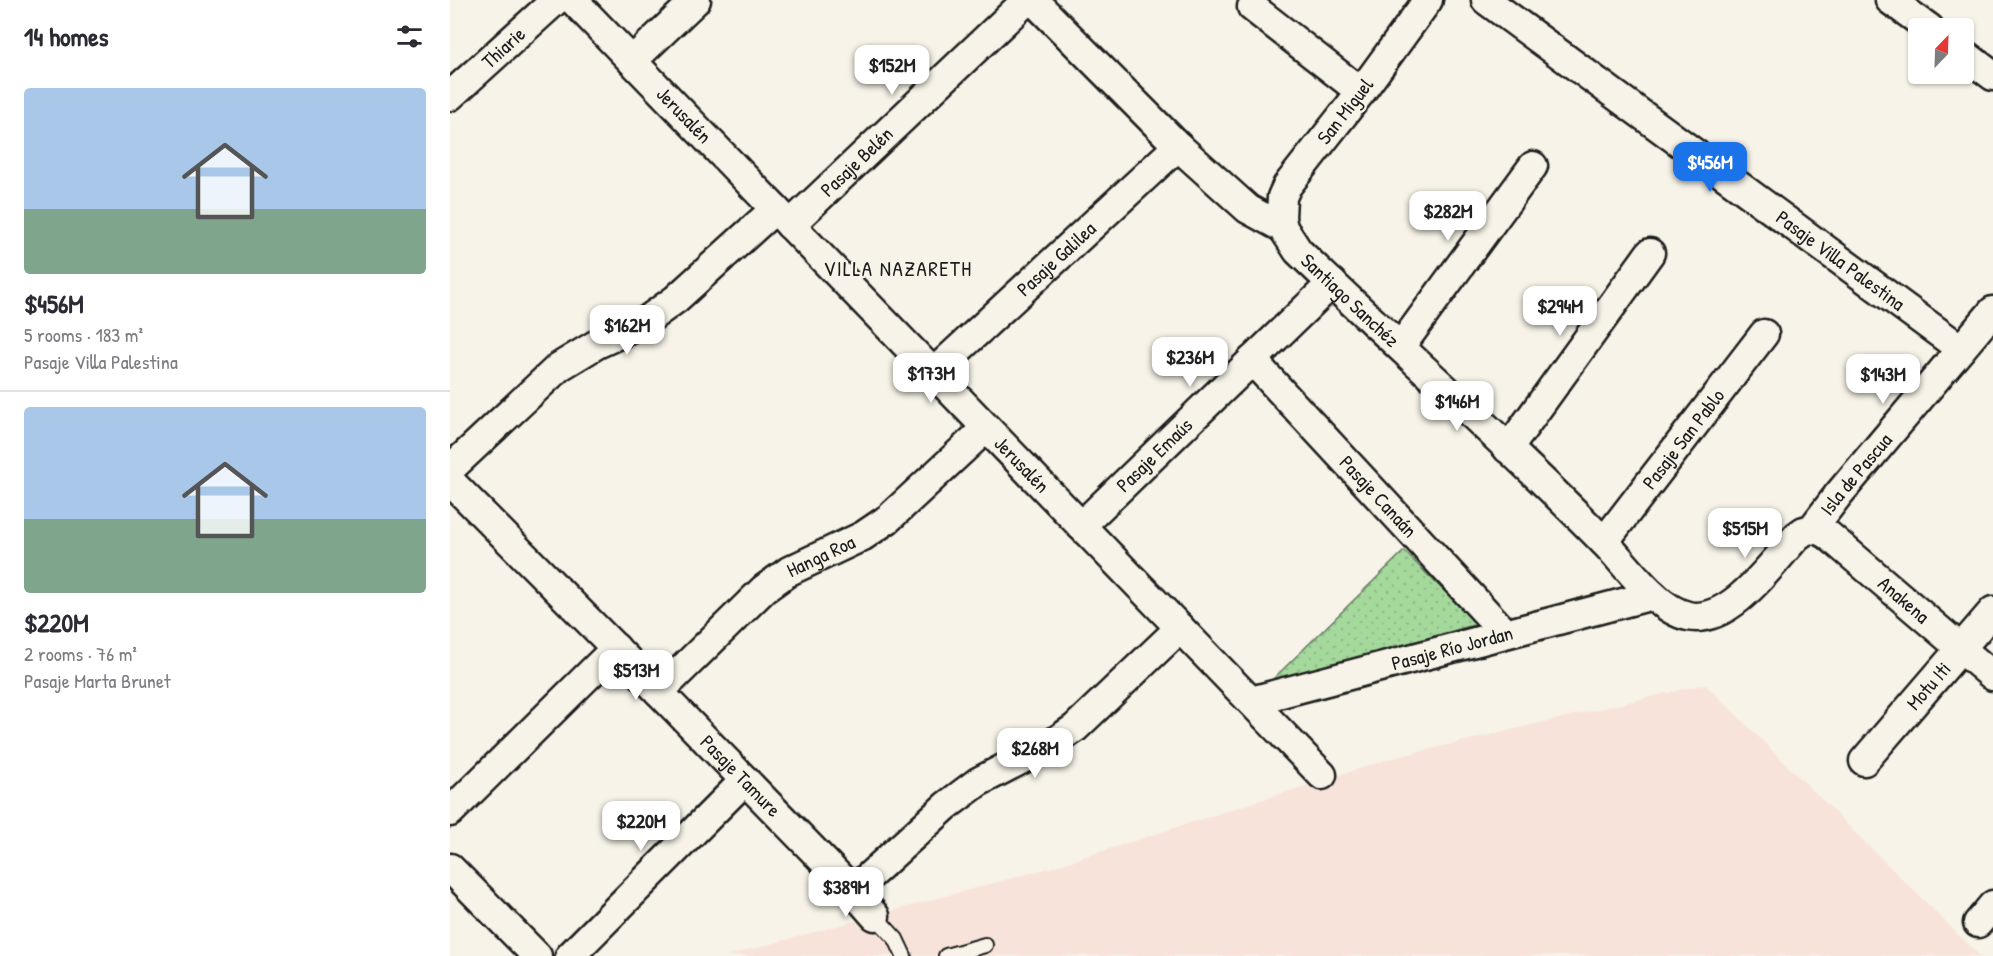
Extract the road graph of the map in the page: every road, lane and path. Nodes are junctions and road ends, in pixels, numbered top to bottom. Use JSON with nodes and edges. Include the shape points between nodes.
{"nodes":[{"id":1,"x":556,"y":0,"type":"edge"},
{"id":2,"x":573,"y":0,"type":"edge"},
{"id":3,"x":696,"y":0,"type":"edge"},
{"id":4,"x":1027,"y":0,"type":"edge"},
{"id":5,"x":1033,"y":0,"type":"edge"},
{"id":6,"x":1428,"y":0,"type":"edge"},
{"id":7,"x":1486,"y":0,"type":"edge"},
{"id":8,"x":1890,"y":0,"type":"edge"},
{"id":9,"x":1252,"y":7,"type":"dead end"},
{"id":10,"x":1915,"y":18,"type":"edge"},
{"id":11,"x":632,"y":61,"type":"junction"},
{"id":12,"x":1974,"y":62,"type":"edge"},
{"id":13,"x":1993,"y":76,"type":"edge"},
{"id":14,"x":1361,"y":92,"type":"junction"},
{"id":15,"x":450,"y":96,"type":"edge"},
{"id":16,"x":1178,"y":146,"type":"junction"},
{"id":17,"x":1533,"y":166,"type":"dead end"},
{"id":18,"x":783,"y":217,"type":"junction"},
{"id":19,"x":1283,"y":228,"type":"junction"},
{"id":20,"x":1650,"y":253,"type":"dead end"},
{"id":21,"x":1332,"y":283,"type":"junction"},
{"id":22,"x":1993,"y":311,"type":"edge"},
{"id":23,"x":1764,"y":334,"type":"dead end"},
{"id":24,"x":1401,"y":346,"type":"junction"},
{"id":25,"x":1961,"y":349,"type":"junction"},
{"id":26,"x":1252,"y":360,"type":"junction"},
{"id":27,"x":933,"y":373,"type":"junction"},
{"id":28,"x":987,"y":428,"type":"junction"},
{"id":29,"x":1508,"y":449,"type":"junction"},
{"id":30,"x":450,"y":470,"type":"edge"},
{"id":31,"x":450,"y":481,"type":"edge"},
{"id":32,"x":1081,"y":526,"type":"junction"},
{"id":33,"x":1812,"y":529,"type":"junction"},
{"id":34,"x":1604,"y":542,"type":"junction"},
{"id":35,"x":1660,"y":601,"type":"junction"},
{"id":36,"x":1993,"y":611,"type":"edge"},
{"id":37,"x":1180,"y":628,"type":"junction"},
{"id":38,"x":1505,"y":633,"type":"junction"},
{"id":39,"x":616,"y":648,"type":"junction"},
{"id":40,"x":1961,"y":649,"type":"junction"},
{"id":41,"x":1993,"y":676,"type":"edge"},
{"id":42,"x":660,"y":692,"type":"junction"},
{"id":43,"x":1251,"y":701,"type":"junction"},
{"id":44,"x":1864,"y":761,"type":"dead end"},
{"id":45,"x":1322,"y":775,"type":"dead end"},
{"id":46,"x":746,"y":780,"type":"junction"},
{"id":47,"x":450,"y":812,"type":"edge"},
{"id":48,"x":450,"y":868,"type":"edge"},
{"id":49,"x":853,"y":891,"type":"junction"},
{"id":50,"x":875,"y":916,"type":"joint"},
{"id":51,"x":985,"y":945,"type":"dead end"},
{"id":52,"x":537,"y":956,"type":"edge"},
{"id":53,"x":570,"y":956,"type":"edge"},
{"id":54,"x":904,"y":956,"type":"edge"},
{"id":55,"x":946,"y":956,"type":"edge"}],
"edges":[{"from":1,"to":15,"type":"street","name":"Thiarie"},
{"from":2,"to":11,"type":"street","name":"Jerusalén"},
{"from":3,"to":11,"type":"street"},
{"from":4,"to":18,"type":"street","name":"Pasaje Belén"},
{"from":5,"to":16,"type":"street","name":"Santiago Sanchéz"},
{"from":6,"to":14,"type":"street","name":"San Miguel"},
{"from":7,"to":25,"type":"street","name":"Pasaje Villa Palestina"},
{"from":8,"to":10,"type":"street"},
{"from":9,"to":14,"type":"street"},
{"from":11,"to":18,"type":"street","name":"Jerusalén"},
{"from":12,"to":13,"type":"street"},
{"from":14,"to":19,"type":"street","name":"San Miguel","via":[[1287,186],[1281,207]]},
{"from":16,"to":19,"type":"street","name":"Santiago Sanchéz","via":[[1248,209]]},
{"from":16,"to":27,"type":"street","name":"Pasaje Galilea"},
{"from":17,"to":24,"type":"street"},
{"from":18,"to":27,"type":"street","name":"Jerusalén"},
{"from":18,"to":30,"type":"street","name":"Pasaje Belén","via":[[643,323],[597,344],[559,368]]},
{"from":19,"to":21,"type":"street","name":"Santiago Sanchéz","via":[[1298,251]]},
{"from":20,"to":29,"type":"street"},
{"from":21,"to":24,"type":"street","name":"Santiago Sanchéz"},
{"from":21,"to":26,"type":"street","name":"Pasaje Emaús"},
{"from":22,"to":25,"type":"street","name":"Isla de Pascua"},
{"from":23,"to":34,"type":"street","name":"Pasaje San Pablo"},
{"from":24,"to":29,"type":"street","name":"Santiago Sanchéz"},
{"from":25,"to":33,"type":"street","name":"Isla de Pascua"},
{"from":26,"to":32,"type":"street","name":"Pasaje Emaús"},
{"from":26,"to":38,"type":"street","name":"Pasaje Canaán"},
{"from":27,"to":28,"type":"street","name":"Jerusalén"},
{"from":28,"to":32,"type":"street","name":"Jerusalén"},
{"from":28,"to":42,"type":"street","name":"Hanga Roa","via":[[888,519],[863,536],[789,570],[764,589]]},
{"from":29,"to":34,"type":"street","name":"Santiago Sanchéz"},
{"from":31,"to":39,"type":"street","name":"Pasaje Tamure"},
{"from":32,"to":37,"type":"street","name":"Jerusalén"},
{"from":33,"to":35,"type":"street","name":"Isla de Pascua","via":[[1797,536],[1741,598],[1711,615],[1689,616]]},
{"from":33,"to":40,"type":"street","name":"Anakena","via":[[1828,535]]},
{"from":34,"to":35,"type":"street","name":"Santiago Sanchéz"},
{"from":35,"to":38,"type":"street","name":"Pasaje Río Jordan"},
{"from":36,"to":40,"type":"street","name":"Motu Iti"},
{"from":37,"to":43,"type":"street","name":"Jerusalén"},
{"from":37,"to":49,"type":"street","via":[[1075,728],[978,782]]},
{"from":38,"to":43,"type":"street","name":"Pasaje Río Jordan"},
{"from":39,"to":42,"type":"street","name":"Pasaje Tamure"},
{"from":39,"to":47,"type":"street"},
{"from":40,"to":41,"type":"street","name":"Anakena"},
{"from":40,"to":44,"type":"street","name":"Motu Iti"},
{"from":42,"to":46,"type":"street","name":"Pasaje Tamure"},
{"from":43,"to":45,"type":"street","name":"Jerusalén"},
{"from":46,"to":49,"type":"street","name":"Pasaje Tamure"},
{"from":46,"to":53,"type":"street"},
{"from":48,"to":52,"type":"street"},
{"from":49,"to":50,"type":"street","name":"Pasaje Tamure"},
{"from":50,"to":54,"type":"lane","via":[[896,939]]},
{"from":51,"to":55,"type":"lane"}]}
